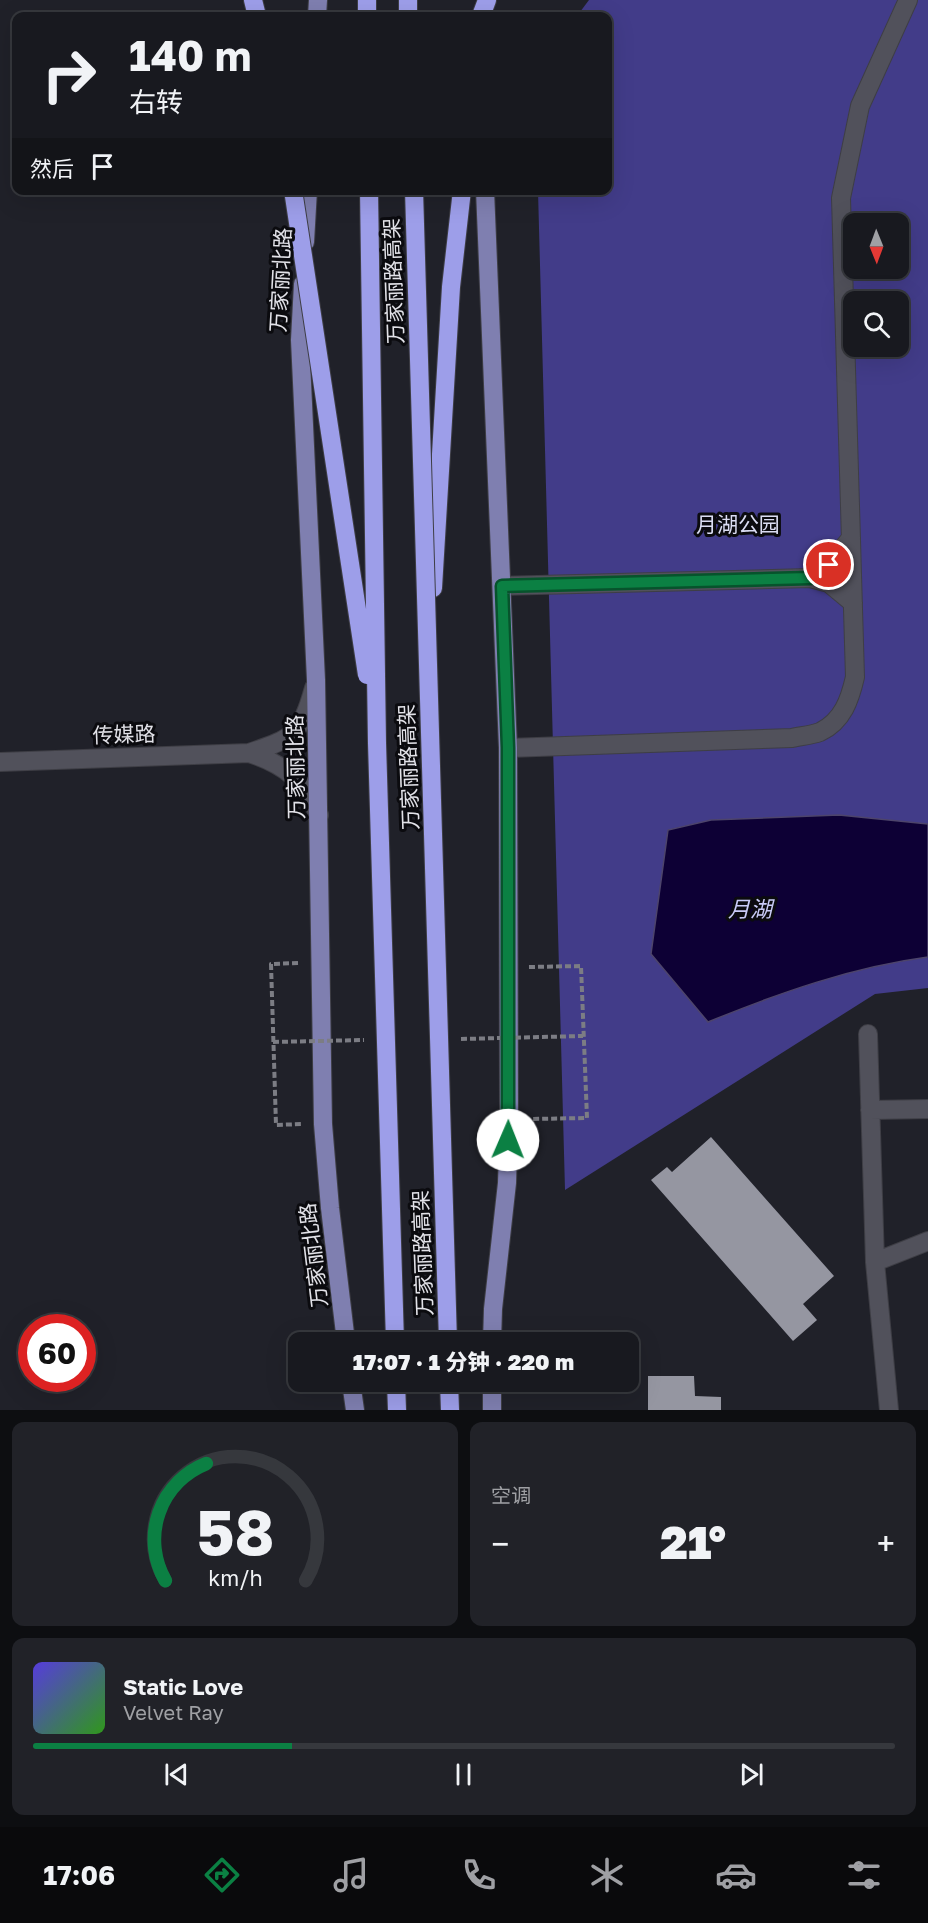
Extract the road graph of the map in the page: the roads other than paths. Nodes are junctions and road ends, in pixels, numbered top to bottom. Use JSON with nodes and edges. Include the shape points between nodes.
{"nodes":[{"id":1,"x":908,"y":0,"type":"edge"},
{"id":2,"x":294,"y":195,"type":"edge"},
{"id":3,"x":308,"y":195,"type":"edge"},
{"id":4,"x":369,"y":195,"type":"edge"},
{"id":5,"x":414,"y":195,"type":"edge"},
{"id":6,"x":461,"y":195,"type":"edge"},
{"id":7,"x":485,"y":195,"type":"edge"},
{"id":8,"x":851,"y":538,"type":"junction"},
{"id":9,"x":810,"y":578,"type":"junction"},
{"id":10,"x":502,"y":586,"type":"junction"},
{"id":11,"x":853,"y":603,"type":"junction"},
{"id":12,"x":428,"y":659,"type":"junction"},
{"id":13,"x":316,"y":680,"type":"junction"},
{"id":14,"x":377,"y":743,"type":"junction"},
{"id":15,"x":508,"y":748,"type":"junction"},
{"id":16,"x":249,"y":753,"type":"junction"},
{"id":17,"x":0,"y":762,"type":"edge"},
{"id":18,"x":320,"y":816,"type":"junction"},
{"id":19,"x":868,"y":1034,"type":"dead end"},
{"id":20,"x":928,"y":1109,"type":"edge"},
{"id":21,"x":870,"y":1110,"type":"junction"},
{"id":22,"x":928,"y":1241,"type":"edge"},
{"id":23,"x":875,"y":1262,"type":"junction"},
{"id":24,"x":345,"y":1332,"type":"edge"},
{"id":25,"x":395,"y":1332,"type":"edge"},
{"id":26,"x":448,"y":1332,"type":"edge"},
{"id":27,"x":492,"y":1332,"type":"edge"},
{"id":28,"x":352,"y":1392,"type":"edge"},
{"id":29,"x":396,"y":1392,"type":"edge"},
{"id":30,"x":449,"y":1392,"type":"edge"},
{"id":31,"x":492,"y":1392,"type":"edge"},
{"id":32,"x":355,"y":1410,"type":"edge"},
{"id":33,"x":397,"y":1410,"type":"edge"},
{"id":34,"x":450,"y":1410,"type":"edge"},
{"id":35,"x":492,"y":1410,"type":"edge"},
{"id":36,"x":890,"y":1410,"type":"edge"}],
"edges":[{"from":1,"to":8,"type":"street","via":[[860,106],[841,198]]},
{"from":2,"to":14,"type":"highway","bridge":true},
{"from":3,"to":13,"type":"main road","name":"万家丽北路","via":[[300,340]]},
{"from":4,"to":14,"type":"highway","name":"万家丽路高架","bridge":true},
{"from":5,"to":12,"type":"highway","name":"万家丽路高架","bridge":true},
{"from":6,"to":12,"type":"highway","bridge":true},
{"from":7,"to":10,"type":"main road"},
{"from":8,"to":9,"type":"street","via":[[829,565]]},
{"from":8,"to":11,"type":"street"},
{"from":9,"to":10,"type":"street"},
{"from":9,"to":11,"type":"street","via":[[829,583]]},
{"from":10,"to":15,"type":"main road"},
{"from":11,"to":15,"type":"street","via":[[855,677],[850,700],[839,718],[820,732],[792,738]]},
{"from":12,"to":26,"type":"highway","name":"万家丽路高架","bridge":true},
{"from":13,"to":16,"type":"street","via":[[306,718],[295,732],[280,743]]},
{"from":13,"to":18,"type":"main road","name":"万家丽北路"},
{"from":14,"to":25,"type":"highway","name":"万家丽路高架","bridge":true},
{"from":15,"to":27,"type":"main road","via":[[509,1119],[507,1183]]},
{"from":16,"to":17,"type":"street","name":"传媒路"},
{"from":16,"to":18,"type":"street","via":[[288,771],[309,794]]},
{"from":18,"to":24,"type":"main road","name":"万家丽北路","via":[[323,1124]]},
{"from":19,"to":21,"type":"street"},
{"from":20,"to":21,"type":"street"},
{"from":21,"to":23,"type":"street"},
{"from":22,"to":23,"type":"street"},
{"from":23,"to":36,"type":"street"},
{"from":28,"to":32,"type":"main road"},
{"from":29,"to":33,"type":"highway"},
{"from":30,"to":34,"type":"highway"},
{"from":31,"to":35,"type":"main road"}]}
